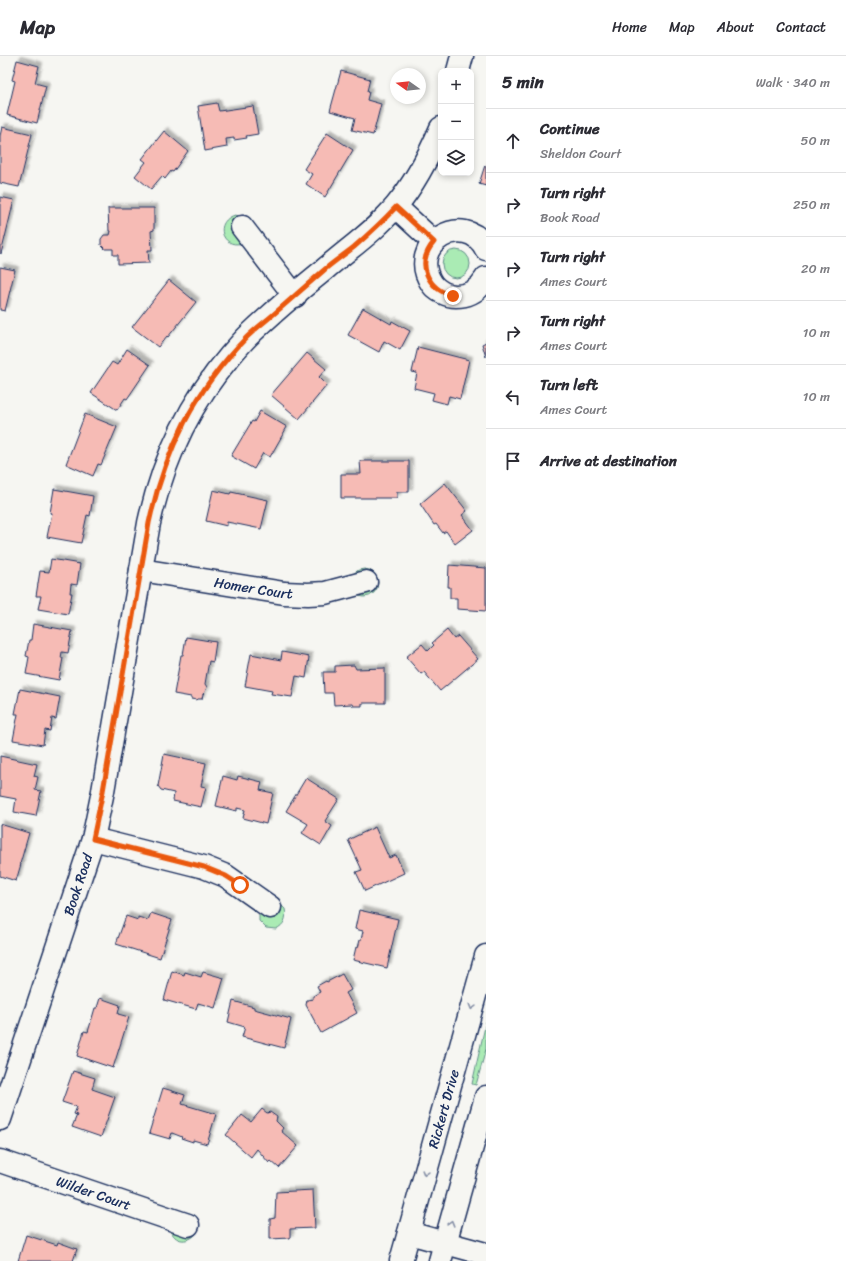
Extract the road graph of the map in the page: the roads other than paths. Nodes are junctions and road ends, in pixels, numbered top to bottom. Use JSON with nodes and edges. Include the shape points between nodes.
{"nodes":[{"id":1,"x":462,"y":56,"type":"edge"},
{"id":2,"x":459,"y":68,"type":"edge"},
{"id":3,"x":438,"y":136,"type":"edge"},
{"id":4,"x":396,"y":207,"type":"junction"},
{"id":5,"x":242,"y":227,"type":"dead end"},
{"id":6,"x":434,"y":242,"type":"junction"},
{"id":7,"x":486,"y":249,"type":"edge"},
{"id":8,"x":486,"y":278,"type":"edge"},
{"id":9,"x":294,"y":296,"type":"junction"},
{"id":10,"x":141,"y":570,"type":"junction"},
{"id":11,"x":366,"y":582,"type":"dead end"},
{"id":12,"x":93,"y":839,"type":"junction"},
{"id":13,"x":270,"y":907,"type":"dead end"},
{"id":14,"x":486,"y":956,"type":"edge"},
{"id":15,"x":486,"y":1097,"type":"edge"},
{"id":16,"x":0,"y":1119,"type":"edge"},
{"id":17,"x":0,"y":1160,"type":"edge"},
{"id":18,"x":188,"y":1225,"type":"dead end"},
{"id":19,"x":408,"y":1233,"type":"junction"},
{"id":20,"x":443,"y":1252,"type":"edge"},
{"id":21,"x":486,"y":1254,"type":"edge"},
{"id":22,"x":401,"y":1261,"type":"edge"}],
"edges":[{"from":1,"to":2,"type":"street"},
{"from":3,"to":4,"type":"street","name":"Book Road","via":[[416,179]]},
{"from":4,"to":6,"type":"street"},
{"from":4,"to":9,"type":"street","name":"Book Road","via":[[353,248]]},
{"from":5,"to":9,"type":"street"},
{"from":6,"to":7,"type":"street","via":[[446,233],[457,231],[477,238]]},
{"from":6,"to":8,"type":"street","via":[[426,256],[425,267],[428,278],[443,293],[464,296],[474,292]]},
{"from":9,"to":10,"type":"street","name":"Book Road","via":[[248,336],[217,372],[187,417],[168,458],[155,495]]},
{"from":10,"to":11,"type":"street","name":"Homer Court","via":[[284,593],[325,593]]},
{"from":10,"to":12,"type":"street","name":"Book Road"},
{"from":12,"to":13,"type":"street","via":[[204,867],[226,876]]},
{"from":12,"to":16,"type":"street","name":"Book Road"},
{"from":14,"to":19,"type":"street","name":"Rickert Drive","one_way":true},
{"from":20,"to":15,"type":"street","one_way":true},
{"from":17,"to":18,"type":"street","name":"Wilder Court"},
{"from":19,"to":20,"type":"street"},
{"from":19,"to":22,"type":"street","name":"Rickert Drive"},
{"from":20,"to":21,"type":"street"}]}
